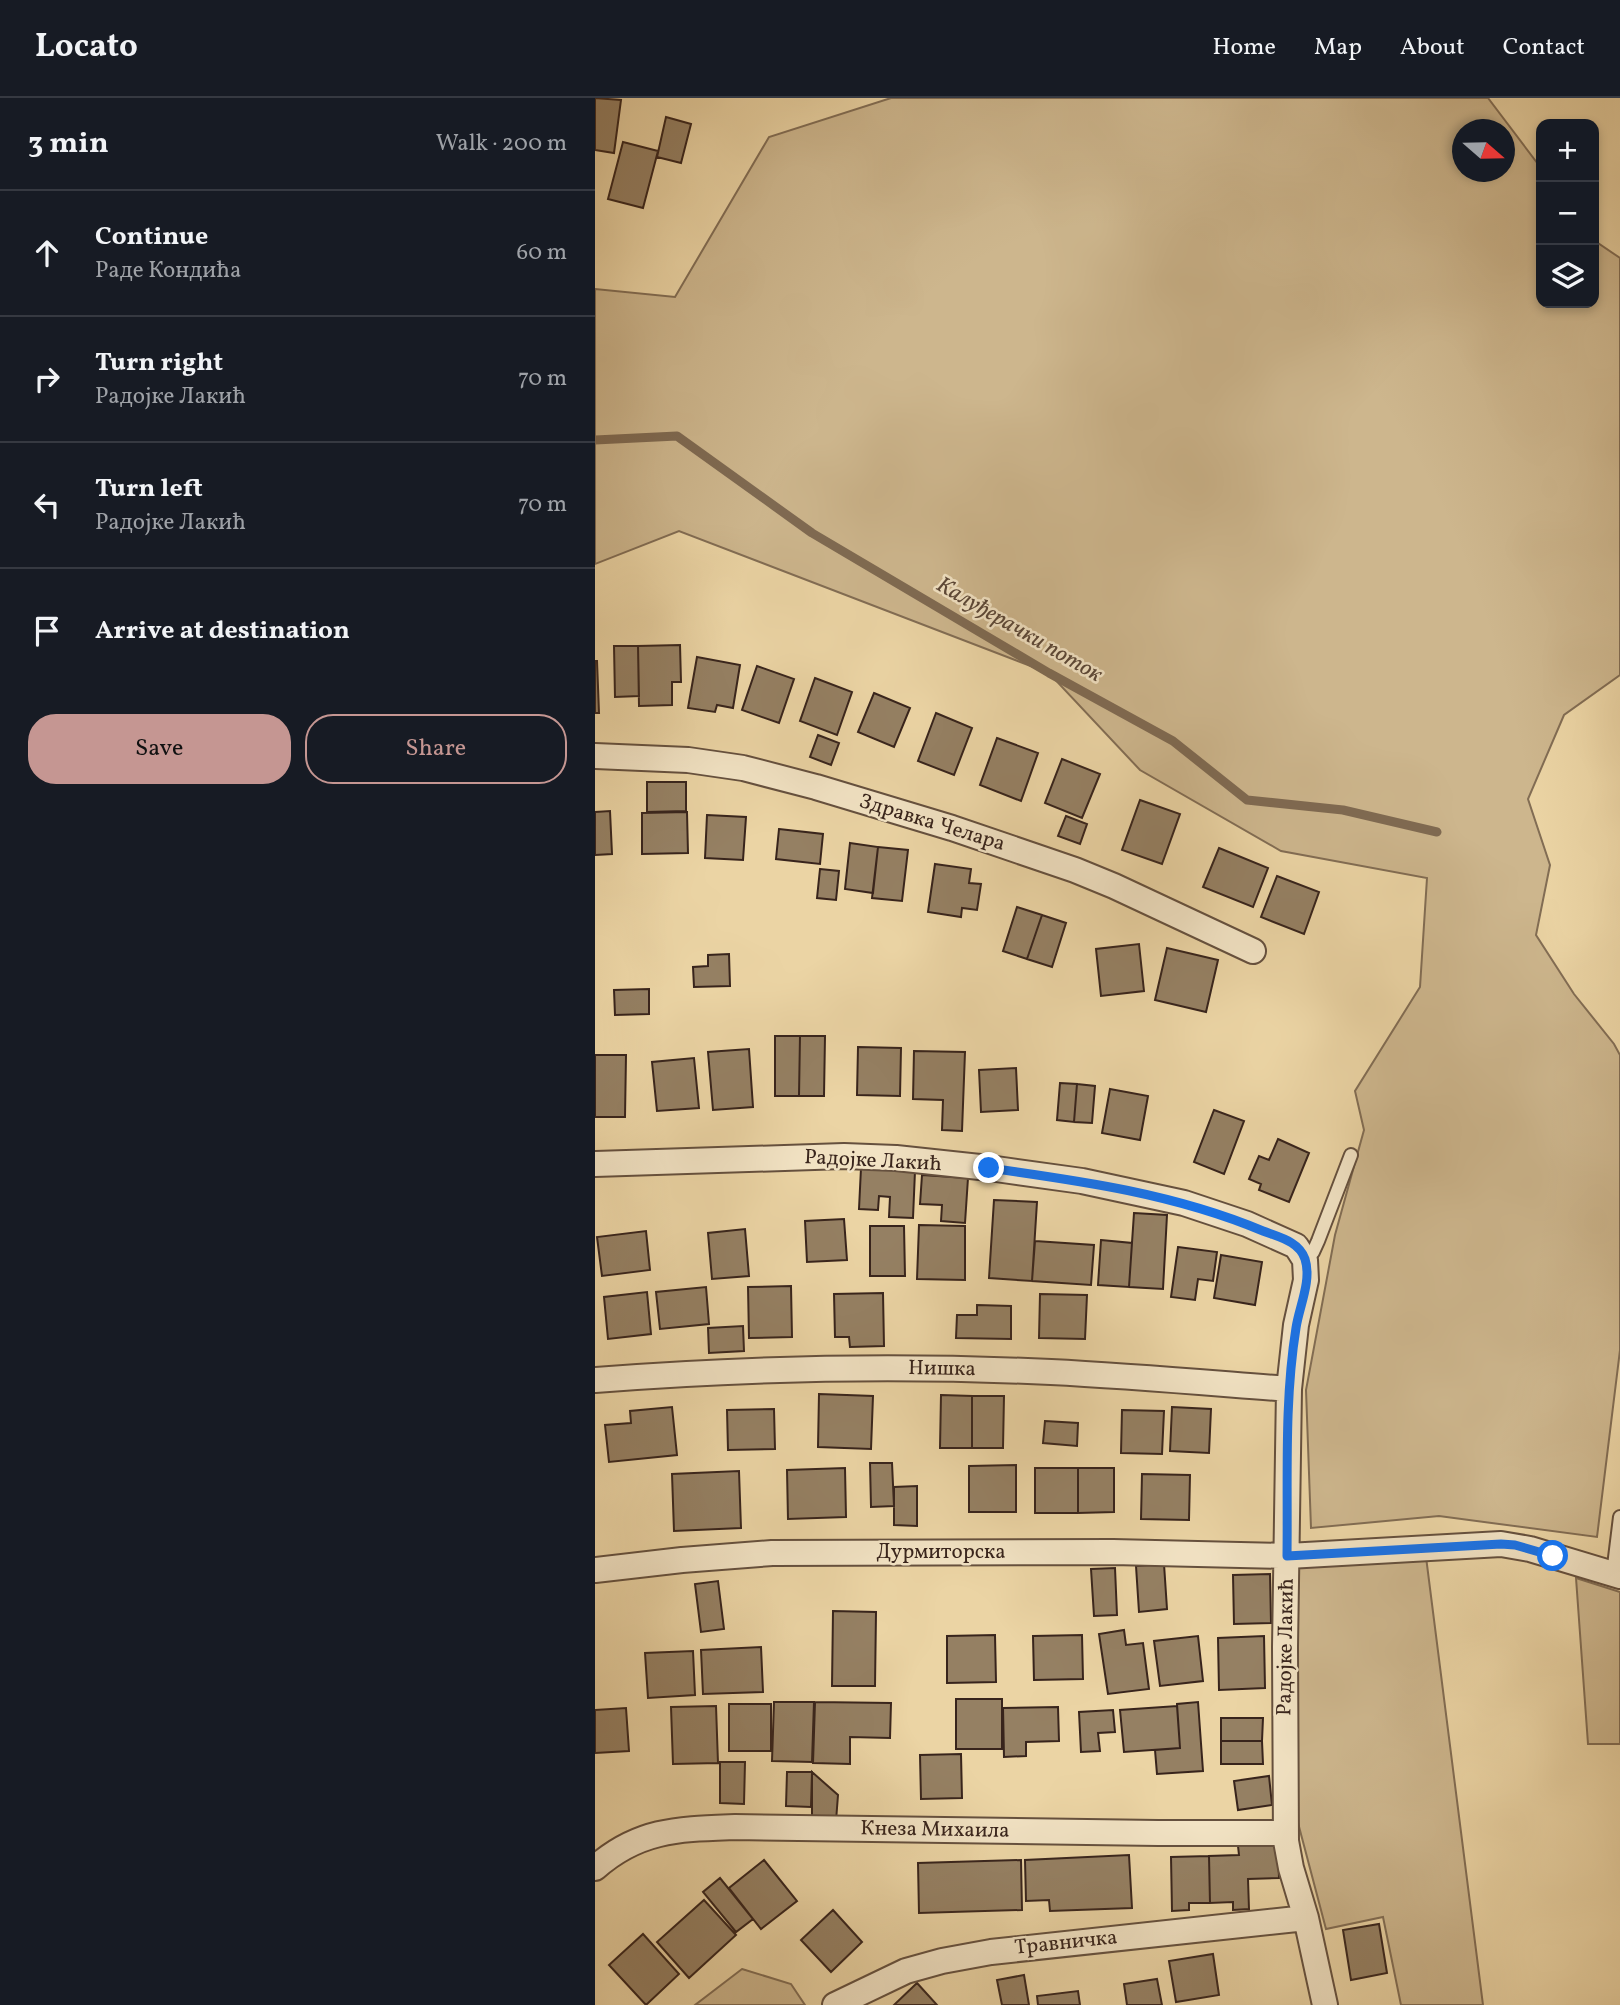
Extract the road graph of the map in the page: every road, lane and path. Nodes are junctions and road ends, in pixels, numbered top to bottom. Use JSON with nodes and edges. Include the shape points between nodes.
{"nodes":[{"id":1,"x":595,"y":757,"type":"edge"},
{"id":2,"x":1253,"y":951,"type":"dead end"},
{"id":3,"x":1351,"y":1156,"type":"dead end"},
{"id":4,"x":595,"y":1164,"type":"edge"},
{"id":5,"x":1305,"y":1260,"type":"junction"},
{"id":6,"x":595,"y":1380,"type":"edge"},
{"id":7,"x":1289,"y":1389,"type":"junction"},
{"id":8,"x":1620,"y":1517,"type":"edge"},
{"id":9,"x":1287,"y":1556,"type":"junction"},
{"id":10,"x":595,"y":1570,"type":"edge"},
{"id":11,"x":1617,"y":1575,"type":"edge"},
{"id":12,"x":1286,"y":1833,"type":"junction"},
{"id":13,"x":595,"y":1868,"type":"edge"},
{"id":14,"x":1306,"y":1918,"type":"junction"},
{"id":15,"x":835,"y":2005,"type":"edge"},
{"id":16,"x":1325,"y":2005,"type":"edge"}],
"edges":[{"from":1,"to":2,"type":"street","name":"Здравка Челара","via":[[688,760],[817,787],[1075,870]]},
{"from":3,"to":5,"type":"lane","via":[[1318,1241]]},
{"from":4,"to":5,"type":"street","name":"Радојке Лакић","via":[[844,1156],[989,1168],[1082,1181],[1184,1203],[1293,1243]]},
{"from":5,"to":7,"type":"street","name":"Радојке Лакић"},
{"from":6,"to":7,"type":"street","name":"Нишка","via":[[857,1368],[1051,1372]]},
{"from":7,"to":9,"type":"street","name":"Радојке Лакић"},
{"from":8,"to":11,"type":"lane"},
{"from":9,"to":10,"type":"street","name":"Дурмиторска","via":[[772,1553]]},
{"from":9,"to":11,"type":"street","name":"Дурмиторска","via":[[1501,1544]]},
{"from":9,"to":12,"type":"street","name":"Радојке Лакић"},
{"from":12,"to":13,"type":"street","name":"Кнеза Михаила","via":[[677,1829],[615,1851]]},
{"from":12,"to":14,"type":"street","name":"Радојке Лакић"},
{"from":14,"to":15,"type":"street","name":"Травничка","via":[[979,1954],[906,1970]]},
{"from":14,"to":16,"type":"street","name":"Радојке Лакић"}]}
